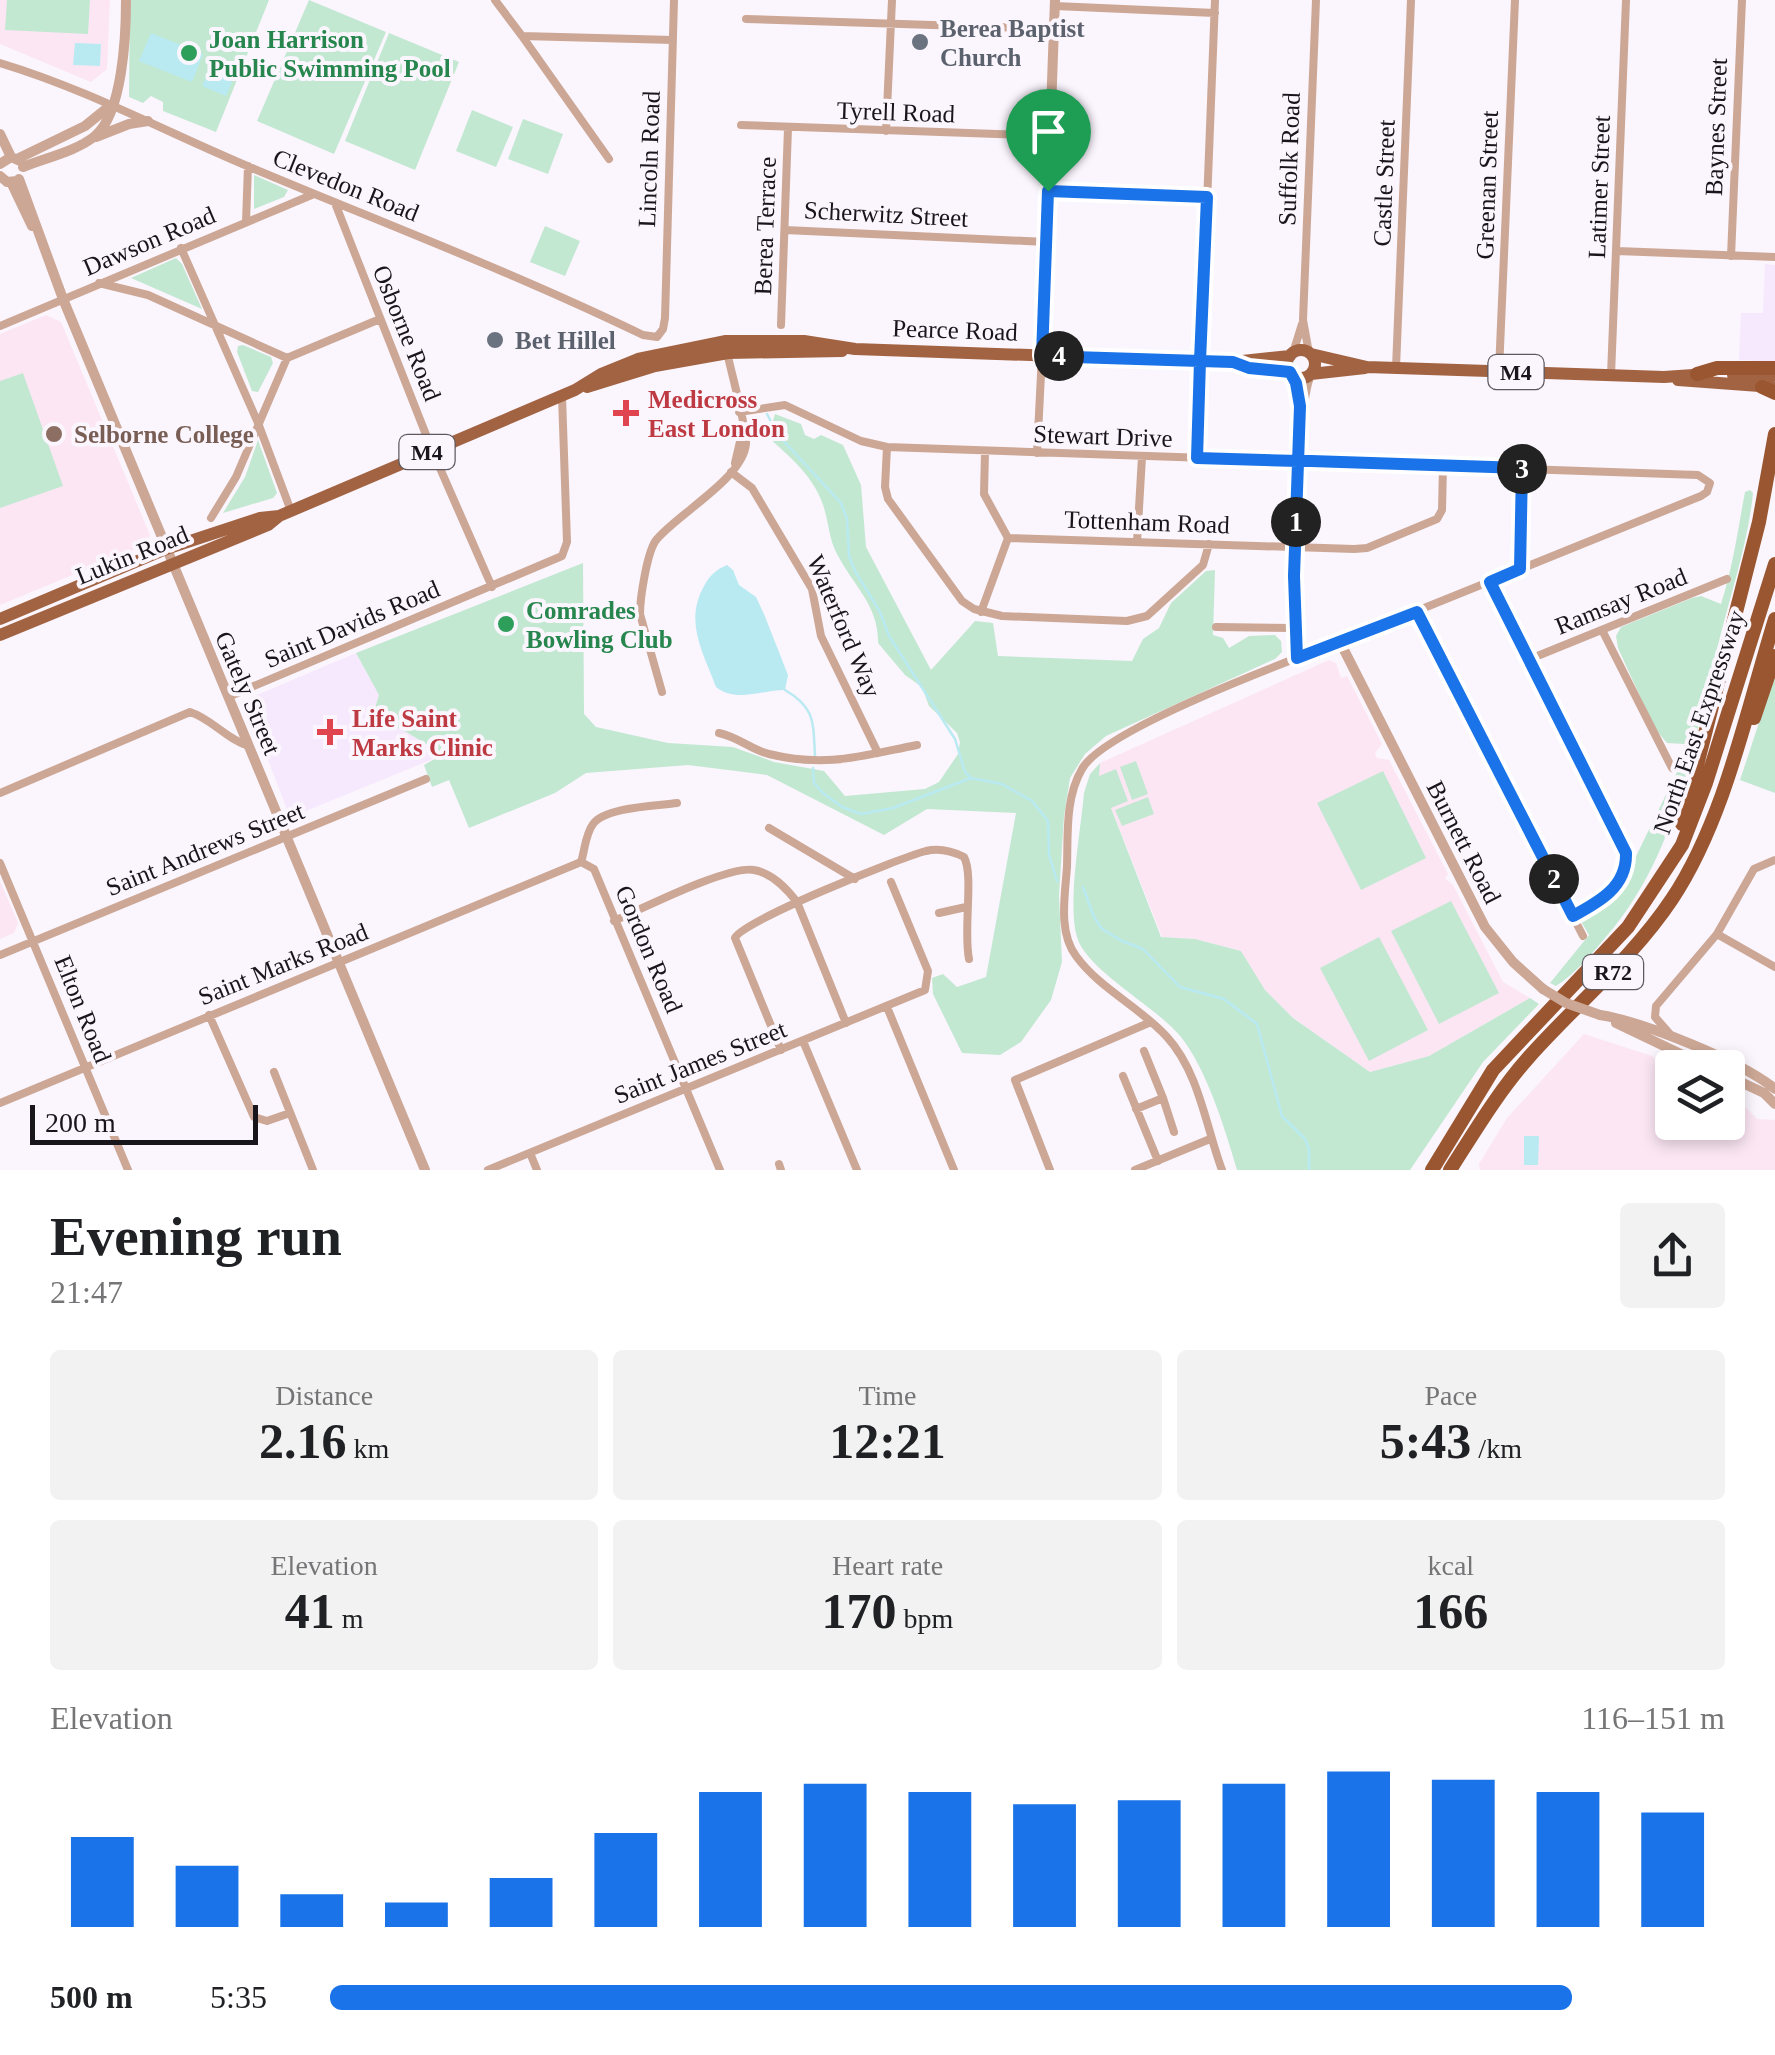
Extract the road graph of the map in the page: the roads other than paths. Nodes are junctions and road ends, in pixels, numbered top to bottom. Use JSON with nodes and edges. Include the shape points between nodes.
{"nodes":[{"id":1,"x":126,"y":0,"type":"edge"},
{"id":2,"x":494,"y":0,"type":"edge"},
{"id":3,"x":674,"y":0,"type":"edge"},
{"id":4,"x":892,"y":0,"type":"edge"},
{"id":5,"x":1215,"y":0,"type":"edge"},
{"id":6,"x":1316,"y":0,"type":"edge"},
{"id":7,"x":1411,"y":0,"type":"edge"},
{"id":8,"x":1515,"y":0,"type":"edge"},
{"id":9,"x":1626,"y":0,"type":"edge"},
{"id":10,"x":1742,"y":0,"type":"edge"},
{"id":11,"x":1055,"y":3,"type":"edge"},
{"id":12,"x":1214,"y":13,"type":"junction"},
{"id":13,"x":746,"y":19,"type":"dead end"},
{"id":14,"x":892,"y":25,"type":"junction"},
{"id":15,"x":1053,"y":29,"type":"junction"},
{"id":16,"x":522,"y":36,"type":"junction"},
{"id":17,"x":672,"y":40,"type":"junction"},
{"id":18,"x":0,"y":63,"type":"edge"},
{"id":19,"x":107,"y":110,"type":"junction"},
{"id":20,"x":148,"y":121,"type":"junction"},
{"id":21,"x":741,"y":126,"type":"dead end"},
{"id":22,"x":788,"y":128,"type":"junction"},
{"id":23,"x":886,"y":132,"type":"junction"},
{"id":24,"x":0,"y":134,"type":"edge"},
{"id":25,"x":1050,"y":136,"type":"junction"},
{"id":26,"x":92,"y":139,"type":"junction"},
{"id":27,"x":609,"y":159,"type":"dead end"},
{"id":28,"x":248,"y":166,"type":"junction"},
{"id":29,"x":9,"y":171,"type":"edge"},
{"id":30,"x":1048,"y":191,"type":"junction"},
{"id":31,"x":314,"y":194,"type":"junction"},
{"id":32,"x":1207,"y":197,"type":"junction"},
{"id":33,"x":334,"y":202,"type":"junction"},
{"id":34,"x":246,"y":222,"type":"junction"},
{"id":35,"x":784,"y":230,"type":"junction"},
{"id":36,"x":1046,"y":242,"type":"junction"},
{"id":37,"x":182,"y":248,"type":"junction"},
{"id":38,"x":1617,"y":251,"type":"junction"},
{"id":39,"x":1731,"y":256,"type":"junction"},
{"id":40,"x":1775,"y":258,"type":"edge"},
{"id":41,"x":100,"y":283,"type":"junction"},
{"id":42,"x":64,"y":299,"type":"junction"},
{"id":43,"x":665,"y":318,"type":"joint"},
{"id":44,"x":380,"y":319,"type":"junction"},
{"id":45,"x":1303,"y":320,"type":"junction"},
{"id":46,"x":216,"y":324,"type":"junction"},
{"id":47,"x":780,"y":325,"type":"dead end"},
{"id":48,"x":0,"y":326,"type":"edge"},
{"id":49,"x":727,"y":347,"type":"junction"},
{"id":50,"x":690,"y":352,"type":"joint"},
{"id":51,"x":1310,"y":353,"type":"junction"},
{"id":52,"x":1292,"y":354,"type":"junction"},
{"id":53,"x":1042,"y":356,"type":"junction"},
{"id":54,"x":287,"y":358,"type":"junction"},
{"id":55,"x":1200,"y":361,"type":"junction"},
{"id":56,"x":1233,"y":362,"type":"junction"},
{"id":57,"x":1368,"y":367,"type":"junction"},
{"id":58,"x":1396,"y":368,"type":"junction"},
{"id":59,"x":1499,"y":371,"type":"junction"},
{"id":60,"x":1775,"y":372,"type":"edge"},
{"id":61,"x":1291,"y":374,"type":"junction"},
{"id":62,"x":1698,"y":374,"type":"joint"},
{"id":63,"x":1310,"y":375,"type":"junction"},
{"id":64,"x":1611,"y":376,"type":"junction"},
{"id":65,"x":1664,"y":378,"type":"junction"},
{"id":66,"x":1771,"y":389,"type":"edge"},
{"id":67,"x":568,"y":393,"type":"junction"},
{"id":68,"x":1300,"y":406,"type":"junction"},
{"id":69,"x":740,"y":412,"type":"junction"},
{"id":70,"x":258,"y":423,"type":"junction"},
{"id":71,"x":1775,"y":434,"type":"edge"},
{"id":72,"x":887,"y":447,"type":"junction"},
{"id":73,"x":432,"y":450,"type":"junction"},
{"id":74,"x":985,"y":452,"type":"junction"},
{"id":75,"x":1037,"y":454,"type":"junction"},
{"id":76,"x":1142,"y":457,"type":"junction"},
{"id":77,"x":1197,"y":458,"type":"junction"},
{"id":78,"x":1298,"y":461,"type":"junction"},
{"id":79,"x":1443,"y":466,"type":"junction"},
{"id":80,"x":1522,"y":468,"type":"junction"},
{"id":81,"x":732,"y":471,"type":"junction"},
{"id":82,"x":285,"y":514,"type":"junction"},
{"id":83,"x":211,"y":518,"type":"dead end"},
{"id":84,"x":1008,"y":538,"type":"junction"},
{"id":85,"x":1138,"y":542,"type":"junction"},
{"id":86,"x":1209,"y":544,"type":"junction"},
{"id":87,"x":1296,"y":546,"type":"junction"},
{"id":88,"x":169,"y":556,"type":"junction"},
{"id":89,"x":1775,"y":564,"type":"edge"},
{"id":90,"x":1520,"y":569,"type":"junction"},
{"id":91,"x":1727,"y":579,"type":"dead end"},
{"id":92,"x":1490,"y":582,"type":"junction"},
{"id":93,"x":1711,"y":586,"type":"junction"},
{"id":94,"x":492,"y":588,"type":"junction"},
{"id":95,"x":1717,"y":598,"type":"dead end"},
{"id":96,"x":981,"y":612,"type":"junction"},
{"id":97,"x":1417,"y":612,"type":"junction"},
{"id":98,"x":0,"y":619,"type":"edge"},
{"id":99,"x":1775,"y":619,"type":"edge"},
{"id":100,"x":1216,"y":627,"type":"dead end"},
{"id":101,"x":1294,"y":628,"type":"junction"},
{"id":102,"x":1602,"y":630,"type":"junction"},
{"id":103,"x":0,"y":635,"type":"edge"},
{"id":104,"x":1340,"y":642,"type":"junction"},
{"id":105,"x":1775,"y":656,"type":"edge"},
{"id":106,"x":1297,"y":658,"type":"junction"},
{"id":107,"x":1530,"y":659,"type":"junction"},
{"id":108,"x":662,"y":692,"type":"dead end"},
{"id":109,"x":228,"y":697,"type":"junction"},
{"id":110,"x":719,"y":734,"type":"dead end"},
{"id":111,"x":249,"y":746,"type":"junction"},
{"id":112,"x":917,"y":746,"type":"dead end"},
{"id":113,"x":1678,"y":747,"type":"dead end"},
{"id":114,"x":878,"y":752,"type":"junction"},
{"id":115,"x":1665,"y":753,"type":"junction"},
{"id":116,"x":1672,"y":768,"type":"dead end"},
{"id":117,"x":1726,"y":776,"type":"junction"},
{"id":118,"x":426,"y":779,"type":"dead end"},
{"id":119,"x":0,"y":793,"type":"edge"},
{"id":120,"x":677,"y":803,"type":"dead end"},
{"id":121,"x":769,"y":828,"type":"dead end"},
{"id":122,"x":286,"y":838,"type":"junction"},
{"id":123,"x":1775,"y":860,"type":"edge"},
{"id":124,"x":582,"y":862,"type":"junction"},
{"id":125,"x":0,"y":863,"type":"edge"},
{"id":126,"x":1671,"y":863,"type":"junction"},
{"id":127,"x":855,"y":879,"type":"junction"},
{"id":128,"x":890,"y":882,"type":"dead end"},
{"id":129,"x":797,"y":902,"type":"junction"},
{"id":130,"x":966,"y":907,"type":"junction"},
{"id":131,"x":939,"y":913,"type":"dead end"},
{"id":132,"x":1573,"y":916,"type":"junction"},
{"id":133,"x":614,"y":920,"type":"junction"},
{"id":134,"x":1717,"y":934,"type":"junction"},
{"id":135,"x":1583,"y":936,"type":"dead end"},
{"id":136,"x":34,"y":942,"type":"junction"},
{"id":137,"x":0,"y":955,"type":"edge"},
{"id":138,"x":970,"y":959,"type":"dead end"},
{"id":139,"x":338,"y":963,"type":"junction"},
{"id":140,"x":1775,"y":967,"type":"edge"},
{"id":141,"x":887,"y":1007,"type":"junction"},
{"id":142,"x":1600,"y":1015,"type":"junction"},
{"id":143,"x":210,"y":1016,"type":"junction"},
{"id":144,"x":1151,"y":1022,"type":"junction"},
{"id":145,"x":846,"y":1023,"type":"junction"},
{"id":146,"x":803,"y":1042,"type":"junction"},
{"id":147,"x":1671,"y":1043,"type":"junction"},
{"id":148,"x":781,"y":1050,"type":"junction"},
{"id":149,"x":1682,"y":1050,"type":"edge"},
{"id":150,"x":1144,"y":1051,"type":"dead end"},
{"id":151,"x":85,"y":1068,"type":"junction"},
{"id":152,"x":274,"y":1072,"type":"dead end"},
{"id":153,"x":1123,"y":1076,"type":"dead end"},
{"id":154,"x":1745,"y":1084,"type":"edge"},
{"id":155,"x":687,"y":1088,"type":"junction"},
{"id":156,"x":1775,"y":1089,"type":"edge"},
{"id":157,"x":1163,"y":1098,"type":"junction"},
{"id":158,"x":0,"y":1104,"type":"edge"},
{"id":159,"x":1775,"y":1104,"type":"edge"},
{"id":160,"x":1136,"y":1109,"type":"junction"},
{"id":161,"x":290,"y":1113,"type":"junction"},
{"id":162,"x":1174,"y":1132,"type":"dead end"},
{"id":163,"x":1210,"y":1139,"type":"junction"},
{"id":164,"x":530,"y":1153,"type":"junction"},
{"id":165,"x":1158,"y":1160,"type":"junction"},
{"id":166,"x":128,"y":1170,"type":"edge"},
{"id":167,"x":313,"y":1170,"type":"edge"},
{"id":168,"x":425,"y":1170,"type":"edge"},
{"id":169,"x":488,"y":1170,"type":"edge"},
{"id":170,"x":537,"y":1170,"type":"edge"},
{"id":171,"x":720,"y":1170,"type":"edge"},
{"id":172,"x":857,"y":1170,"type":"edge"},
{"id":173,"x":954,"y":1170,"type":"edge"},
{"id":174,"x":1050,"y":1170,"type":"edge"},
{"id":175,"x":1135,"y":1170,"type":"edge"},
{"id":176,"x":1222,"y":1170,"type":"edge"},
{"id":177,"x":1432,"y":1170,"type":"edge"},
{"id":178,"x":1450,"y":1170,"type":"edge"}],
"edges":[{"from":1,"to":19,"type":"street","via":[[122,73]]},
{"from":2,"to":16,"type":"street"},
{"from":3,"to":17,"type":"street","name":"Lincoln Road"},
{"from":4,"to":14,"type":"street"},
{"from":5,"to":12,"type":"street"},
{"from":6,"to":45,"type":"street","name":"Suffolk Road"},
{"from":7,"to":58,"type":"street","name":"Castle Street"},
{"from":8,"to":59,"type":"street","name":"Greenan Street"},
{"from":9,"to":38,"type":"street","name":"Latimer Street"},
{"from":10,"to":39,"type":"street","name":"Baynes Street"},
{"from":11,"to":12,"type":"street"},
{"from":11,"to":15,"type":"street"},
{"from":12,"to":32,"type":"street"},
{"from":13,"to":14,"type":"street"},
{"from":14,"to":15,"type":"street"},
{"from":14,"to":23,"type":"street"},
{"from":15,"to":25,"type":"street"},
{"from":16,"to":17,"type":"street"},
{"from":16,"to":27,"type":"street"},
{"from":17,"to":43,"type":"street","name":"Lincoln Road"},
{"from":18,"to":19,"type":"street","name":"Clevedon Road"},
{"from":19,"to":20,"type":"street","name":"Clevedon Road"},
{"from":19,"to":26,"type":"street"},
{"from":19,"to":29,"type":"street"},
{"from":20,"to":26,"type":"street"},
{"from":20,"to":28,"type":"street","name":"Clevedon Road"},
{"from":21,"to":22,"type":"street","name":"Tyrell Road"},
{"from":22,"to":23,"type":"street","name":"Tyrell Road"},
{"from":22,"to":35,"type":"street","name":"Berea Terrace"},
{"from":23,"to":25,"type":"street","name":"Tyrell Road"},
{"from":24,"to":29,"type":"street","name":"Gately Street"},
{"from":25,"to":30,"type":"street"},
{"from":26,"to":29,"type":"street"},
{"from":28,"to":31,"type":"street","name":"Clevedon Road"},
{"from":28,"to":34,"type":"street"},
{"from":29,"to":42,"type":"street","name":"Gately Street"},
{"from":30,"to":32,"type":"street"},
{"from":30,"to":36,"type":"street"},
{"from":31,"to":33,"type":"street","name":"Clevedon Road"},
{"from":31,"to":34,"type":"street","name":"Dawson Road"},
{"from":32,"to":55,"type":"street"},
{"from":33,"to":43,"type":"street","name":"Clevedon Road","via":[[644,335],[661,334]]},
{"from":33,"to":44,"type":"street","name":"Osborne Road"},
{"from":34,"to":37,"type":"street","name":"Dawson Road"},
{"from":35,"to":36,"type":"street","name":"Scherwitz Street"},
{"from":35,"to":47,"type":"street","name":"Berea Terrace"},
{"from":36,"to":53,"type":"street"},
{"from":37,"to":41,"type":"street","name":"Dawson Road"},
{"from":37,"to":46,"type":"street"},
{"from":38,"to":39,"type":"street"},
{"from":38,"to":64,"type":"street","name":"Latimer Street"},
{"from":39,"to":40,"type":"street"},
{"from":41,"to":42,"type":"street","name":"Dawson Road"},
{"from":41,"to":46,"type":"street","via":[[148,294]]},
{"from":42,"to":48,"type":"street","name":"Dawson Road"},
{"from":42,"to":88,"type":"street","name":"Gately Street"},
{"from":44,"to":54,"type":"street"},
{"from":44,"to":73,"type":"street","name":"Osborne Road"},
{"from":45,"to":51,"type":"street","name":"Suffolk Road"},
{"from":45,"to":52,"type":"street","name":"Suffolk Road"},
{"from":46,"to":54,"type":"street"},
{"from":46,"to":70,"type":"street"},
{"from":49,"to":50,"type":"main road","name":"Pearce Road","number":"M4"},
{"from":49,"to":53,"type":"main road","name":"Pearce Road","number":"M4"},
{"from":49,"to":69,"type":"street"},
{"from":50,"to":67,"type":"main road","name":"Lukin Road","number":"M4"},
{"from":51,"to":52,"type":"main road","name":"Pearce Road","number":"M4"},
{"from":51,"to":57,"type":"main road","name":"Pearce Road","number":"M4"},
{"from":51,"to":63,"type":"main road"},
{"from":52,"to":56,"type":"main road","name":"Pearce Road","number":"M4"},
{"from":52,"to":61,"type":"main road"},
{"from":53,"to":55,"type":"main road","name":"Pearce Road","number":"M4"},
{"from":53,"to":75,"type":"street"},
{"from":54,"to":70,"type":"street"},
{"from":55,"to":56,"type":"main road","name":"Pearce Road","number":"M4"},
{"from":55,"to":77,"type":"street"},
{"from":56,"to":61,"type":"main road","name":"Pearce Road","number":"M4"},
{"from":57,"to":58,"type":"main road","name":"Pearce Road","number":"M4"},
{"from":57,"to":63,"type":"main road","name":"Pearce Road","number":"M4"},
{"from":58,"to":59,"type":"main road","name":"Pearce Road","number":"M4"},
{"from":59,"to":64,"type":"main road","name":"Pearce Road","number":"M4"},
{"from":60,"to":62,"type":"highway","via":[[1717,368]]},
{"from":61,"to":63,"type":"main road","name":"Pearce Road","number":"M4"},
{"from":61,"to":68,"type":"street"},
{"from":62,"to":65,"type":"main road","name":"Pearce Road","number":"M4"},
{"from":63,"to":68,"type":"street"},
{"from":64,"to":65,"type":"main road","name":"Pearce Road","number":"M4"},
{"from":65,"to":66,"type":"main road","name":"Pearce Road","number":"M4"},
{"from":67,"to":73,"type":"main road","name":"Lukin Road","number":"M4"},
{"from":67,"to":94,"type":"street","name":"Saint Davids Road","via":[[565,551]]},
{"from":68,"to":78,"type":"street"},
{"from":69,"to":72,"type":"street","name":"Stewart Drive","via":[[785,405]]},
{"from":69,"to":81,"type":"street","via":[[746,447]]},
{"from":70,"to":82,"type":"street"},
{"from":70,"to":83,"type":"street"},
{"from":71,"to":126,"type":"highway","via":[[1755,539]]},
{"from":72,"to":74,"type":"street","name":"Stewart Drive"},
{"from":72,"to":96,"type":"street","via":[[888,499],[962,601]]},
{"from":73,"to":82,"type":"main road","name":"Lukin Road","number":"M4"},
{"from":73,"to":94,"type":"street","name":"Osborne Road"},
{"from":74,"to":75,"type":"street","name":"Stewart Drive"},
{"from":74,"to":84,"type":"street","via":[[984,494]]},
{"from":75,"to":76,"type":"street","name":"Stewart Drive"},
{"from":76,"to":77,"type":"street","name":"Stewart Drive"},
{"from":76,"to":85,"type":"street"},
{"from":77,"to":78,"type":"street","name":"Stewart Drive"},
{"from":78,"to":79,"type":"street","name":"Stewart Drive"},
{"from":78,"to":87,"type":"street"},
{"from":79,"to":80,"type":"street","name":"Stewart Drive"},
{"from":79,"to":87,"type":"street","name":"Tottenham Road","via":[[1436,519],[1367,548]]},
{"from":80,"to":90,"type":"street"},
{"from":80,"to":90,"type":"street","name":"Stewart Drive","via":[[1698,476],[1710,487]]},
{"from":81,"to":108,"type":"street","via":[[653,544],[640,612]]},
{"from":81,"to":114,"type":"street","name":"Waterford Way","via":[[752,488],[812,589],[822,636]]},
{"from":82,"to":88,"type":"main road","name":"Lukin Road","number":"M4"},
{"from":84,"to":85,"type":"street","name":"Tottenham Road"},
{"from":84,"to":96,"type":"street"},
{"from":85,"to":86,"type":"street","name":"Tottenham Road"},
{"from":86,"to":87,"type":"street","name":"Tottenham Road"},
{"from":86,"to":96,"type":"street","via":[[1203,565],[1143,618]]},
{"from":87,"to":101,"type":"street"},
{"from":88,"to":98,"type":"main road","name":"Lukin Road","number":"M4"},
{"from":88,"to":103,"type":"main road","name":"Lukin Road","number":"M4"},
{"from":88,"to":109,"type":"street","name":"Gately Street"},
{"from":89,"to":126,"type":"highway","name":"North East Expressway","number":"R72","via":[[1699,804]]},
{"from":90,"to":92,"type":"street"},
{"from":91,"to":93,"type":"street","name":"Ramsay Road"},
{"from":92,"to":97,"type":"street"},
{"from":92,"to":107,"type":"street"},
{"from":93,"to":95,"type":"street"},
{"from":93,"to":102,"type":"street","name":"Ramsay Road"},
{"from":94,"to":109,"type":"street","name":"Saint Davids Road"},
{"from":97,"to":104,"type":"street"},
{"from":97,"to":132,"type":"street"},
{"from":99,"to":117,"type":"highway","name":"North East Expressway","number":"R72"},
{"from":100,"to":101,"type":"street"},
{"from":101,"to":106,"type":"street"},
{"from":102,"to":107,"type":"street","name":"Ramsay Road"},
{"from":102,"to":115,"type":"street"},
{"from":104,"to":106,"type":"street"},
{"from":104,"to":142,"type":"street","name":"Burnett Road","bridge":true,"via":[[1485,927],[1543,989]]},
{"from":105,"to":117,"type":"highway","via":[[1738,763]]},
{"from":106,"to":144,"type":"street","via":[[1123,736],[1089,758],[1076,782],[1064,919],[1070,946]]},
{"from":107,"to":132,"type":"street","via":[[1626,853],[1608,896]]},
{"from":109,"to":111,"type":"street","name":"Gately Street"},
{"from":110,"to":114,"type":"street","via":[[766,753],[818,763]]},
{"from":111,"to":119,"type":"street","via":[[190,712]]},
{"from":111,"to":122,"type":"street","name":"Gately Street"},
{"from":112,"to":114,"type":"street"},
{"from":113,"to":115,"type":"street"},
{"from":115,"to":116,"type":"street"},
{"from":117,"to":178,"type":"highway","name":"North East Expressway","number":"R72","via":[[1692,865],[1663,912],[1528,1058]]},
{"from":118,"to":122,"type":"street","name":"Saint Andrews Street"},
{"from":120,"to":124,"type":"street","via":[[599,818]]},
{"from":121,"to":127,"type":"street"},
{"from":122,"to":136,"type":"street","name":"Saint Andrews Street"},
{"from":122,"to":139,"type":"street","name":"Gately Street"},
{"from":123,"to":134,"type":"street","via":[[1754,868]]},
{"from":124,"to":133,"type":"street","name":"Gordon Road","via":[[594,869]]},
{"from":124,"to":139,"type":"street","name":"Saint Marks Road"},
{"from":125,"to":136,"type":"street","name":"Elton Road"},
{"from":126,"to":177,"type":"highway","name":"North East Expressway","number":"R72","via":[[1628,927],[1494,1070]]},
{"from":127,"to":129,"type":"street"},
{"from":127,"to":130,"type":"street","via":[[922,852],[956,853],[969,871]]},
{"from":128,"to":141,"type":"street","name":"Saint James Street","via":[[928,971],[925,990]]},
{"from":129,"to":133,"type":"street","via":[[777,881],[748,869]]},
{"from":129,"to":145,"type":"street"},
{"from":129,"to":148,"type":"street","via":[[742,928],[735,938]]},
{"from":130,"to":131,"type":"street"},
{"from":130,"to":138,"type":"street"},
{"from":132,"to":135,"type":"street"},
{"from":133,"to":155,"type":"street","name":"Gordon Road"},
{"from":134,"to":140,"type":"street"},
{"from":134,"to":147,"type":"street","via":[[1654,1010]]},
{"from":136,"to":137,"type":"street","name":"Saint Andrews Street"},
{"from":136,"to":151,"type":"street","name":"Elton Road"},
{"from":139,"to":143,"type":"street","name":"Saint Marks Road"},
{"from":139,"to":168,"type":"street","name":"Gately Street"},
{"from":141,"to":145,"type":"street","name":"Saint James Street"},
{"from":141,"to":173,"type":"street"},
{"from":142,"to":147,"type":"street"},
{"from":142,"to":147,"type":"street","via":[[1651,1029]]},
{"from":143,"to":151,"type":"street","name":"Saint Marks Road"},
{"from":143,"to":161,"type":"street","via":[[254,1117],[260,1122]]},
{"from":144,"to":163,"type":"street","via":[[1186,1062]]},
{"from":144,"to":174,"type":"street","via":[[1018,1078],[1014,1084]]},
{"from":145,"to":146,"type":"street","name":"Saint James Street"},
{"from":146,"to":148,"type":"street","name":"Saint James Street"},
{"from":146,"to":172,"type":"street"},
{"from":147,"to":149,"type":"street"},
{"from":147,"to":156,"type":"street"},
{"from":148,"to":155,"type":"street","name":"Saint James Street"},
{"from":150,"to":157,"type":"street"},
{"from":151,"to":158,"type":"street","name":"Saint Marks Road"},
{"from":151,"to":166,"type":"street","name":"Elton Road"},
{"from":152,"to":161,"type":"street"},
{"from":153,"to":160,"type":"street"},
{"from":154,"to":159,"type":"street"},
{"from":155,"to":164,"type":"street","name":"Saint James Street"},
{"from":155,"to":171,"type":"street","name":"Gordon Road"},
{"from":157,"to":160,"type":"street"},
{"from":157,"to":162,"type":"street"},
{"from":160,"to":165,"type":"street"},
{"from":161,"to":167,"type":"street"},
{"from":163,"to":165,"type":"street"},
{"from":163,"to":176,"type":"street"},
{"from":164,"to":169,"type":"street","name":"Saint James Street"},
{"from":164,"to":170,"type":"street"},
{"from":165,"to":175,"type":"street"}]}
